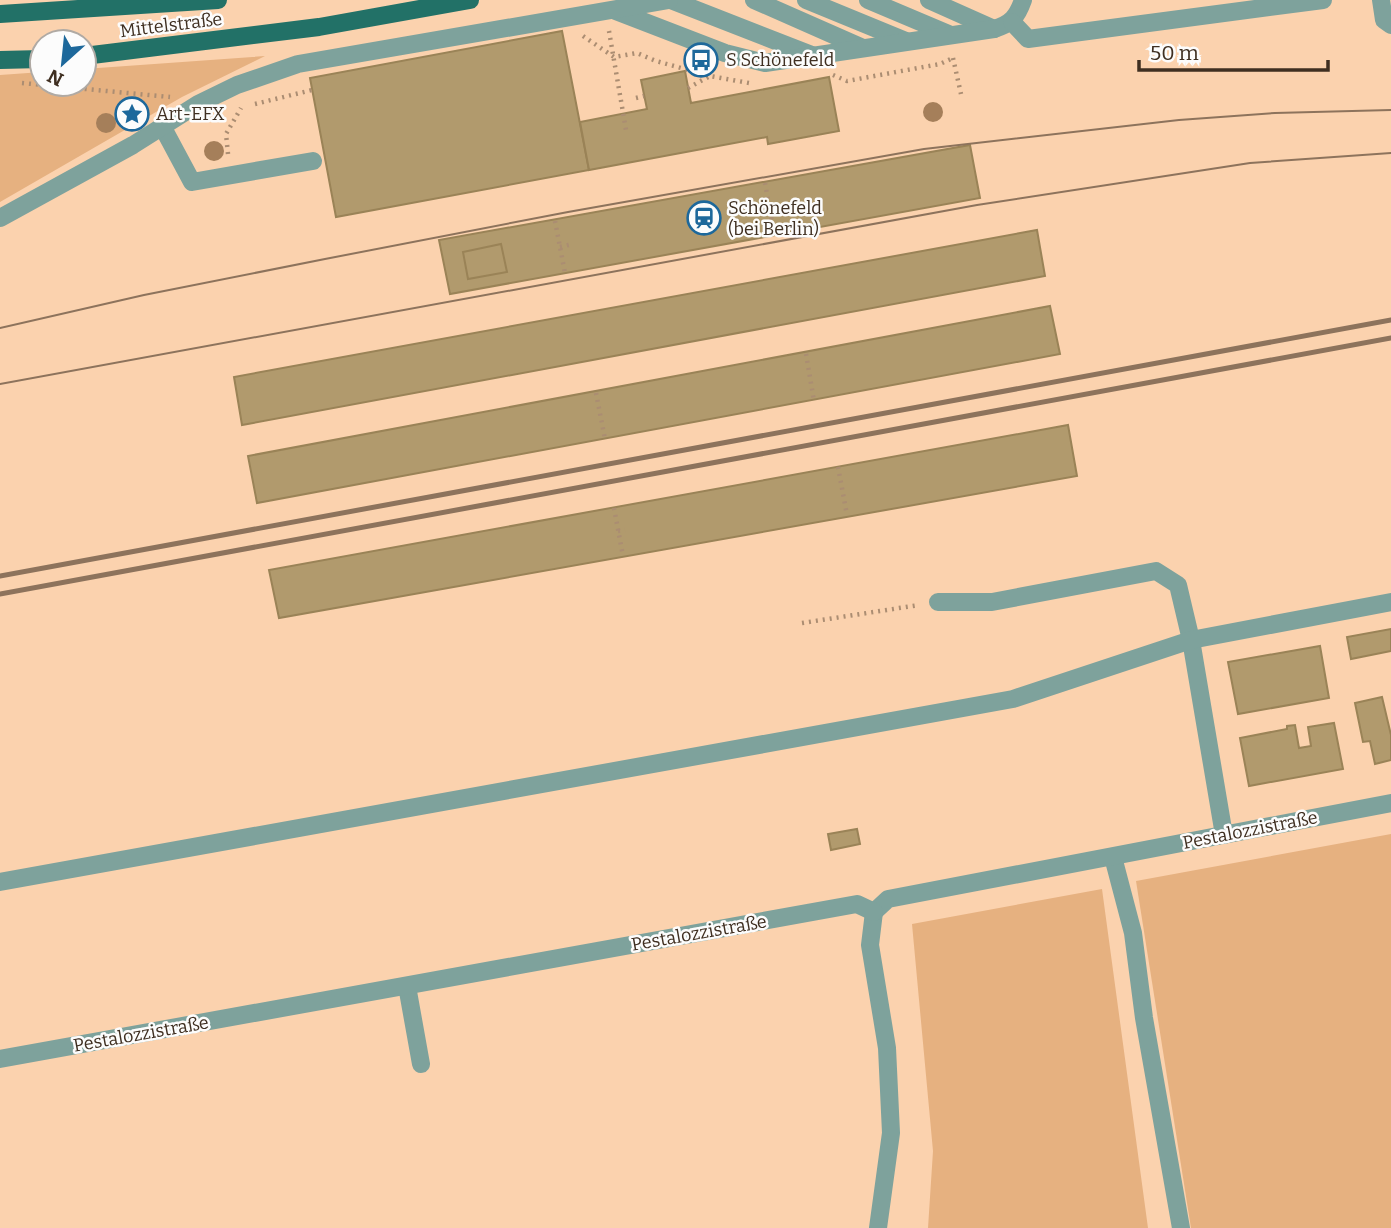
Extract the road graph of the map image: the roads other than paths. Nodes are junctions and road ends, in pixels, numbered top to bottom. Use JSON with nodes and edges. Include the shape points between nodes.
{"nodes":[{"id":1,"x":218,"y":0,"type":"edge"},
{"id":2,"x":470,"y":0,"type":"edge"},
{"id":3,"x":670,"y":0,"type":"edge"},
{"id":4,"x":754,"y":0,"type":"edge"},
{"id":5,"x":806,"y":0,"type":"edge"},
{"id":6,"x":868,"y":0,"type":"edge"},
{"id":7,"x":929,"y":0,"type":"edge"},
{"id":8,"x":1023,"y":0,"type":"edge"},
{"id":9,"x":1323,"y":0,"type":"edge"},
{"id":10,"x":1381,"y":0,"type":"edge"},
{"id":11,"x":606,"y":9,"type":"junction"},
{"id":12,"x":0,"y":14,"type":"edge"},
{"id":13,"x":1012,"y":22,"type":"junction"},
{"id":14,"x":1391,"y":25,"type":"edge"},
{"id":15,"x":994,"y":29,"type":"junction"},
{"id":16,"x":951,"y":35,"type":"junction"},
{"id":17,"x":909,"y":42,"type":"junction"},
{"id":18,"x":865,"y":48,"type":"junction"},
{"id":19,"x":98,"y":54,"type":"edge"},
{"id":20,"x":814,"y":56,"type":"junction"},
{"id":21,"x":28,"y":59,"type":"edge"},
{"id":22,"x":0,"y":60,"type":"edge"},
{"id":23,"x":162,"y":126,"type":"junction"},
{"id":24,"x":313,"y":161,"type":"dead end"},
{"id":25,"x":0,"y":218,"type":"edge"},
{"id":26,"x":938,"y":602,"type":"road end"},
{"id":27,"x":1391,"y":602,"type":"edge"},
{"id":28,"x":1191,"y":640,"type":"junction"},
{"id":29,"x":1391,"y":803,"type":"edge"},
{"id":30,"x":1224,"y":835,"type":"junction"},
{"id":31,"x":1113,"y":857,"type":"junction"},
{"id":32,"x":0,"y":882,"type":"edge"},
{"id":33,"x":874,"y":912,"type":"junction"},
{"id":34,"x":407,"y":986,"type":"junction"},
{"id":35,"x":0,"y":1059,"type":"edge"},
{"id":36,"x":421,"y":1064,"type":"dead end"},
{"id":37,"x":878,"y":1228,"type":"edge"},
{"id":38,"x":1181,"y":1228,"type":"edge"}],
"edges":[{"from":1,"to":12,"type":"main road","name":"Mittelstraße"},
{"from":2,"to":19,"type":"main road","name":"Mittelstraße","via":[[319,27]]},
{"from":3,"to":11,"type":"street"},
{"from":3,"to":20,"type":"street"},
{"from":4,"to":18,"type":"street"},
{"from":5,"to":17,"type":"street"},
{"from":6,"to":16,"type":"street"},
{"from":7,"to":15,"type":"street"},
{"from":8,"to":13,"type":"street"},
{"from":9,"to":13,"type":"street","via":[[1028,39]]},
{"from":10,"to":14,"type":"street","via":[[1384,20]]},
{"from":11,"to":20,"type":"street","via":[[752,61]]},
{"from":11,"to":23,"type":"street","via":[[298,64],[237,85]]},
{"from":13,"to":15,"type":"street"},
{"from":15,"to":16,"type":"street"},
{"from":16,"to":17,"type":"street"},
{"from":17,"to":18,"type":"street"},
{"from":18,"to":20,"type":"street"},
{"from":21,"to":22,"type":"main road"},
{"from":23,"to":24,"type":"street","via":[[192,183]]},
{"from":23,"to":25,"type":"street"},
{"from":26,"to":28,"type":"street","via":[[992,603],[1156,571],[1178,585]]},
{"from":27,"to":28,"type":"street"},
{"from":28,"to":30,"type":"street"},
{"from":28,"to":32,"type":"street","via":[[1013,699]]},
{"from":29,"to":30,"type":"street","name":"Pestalozzistraße"},
{"from":30,"to":31,"type":"street","name":"Pestalozzistraße"},
{"from":31,"to":33,"type":"street","name":"Pestalozzistraße","via":[[888,899]]},
{"from":31,"to":38,"type":"street","via":[[1133,933]]},
{"from":33,"to":34,"type":"street","name":"Pestalozzistraße","via":[[857,904]]},
{"from":33,"to":37,"type":"street","via":[[870,945],[887,1048],[891,1133]]},
{"from":34,"to":35,"type":"street","name":"Pestalozzistraße"},
{"from":34,"to":36,"type":"street"}]}
